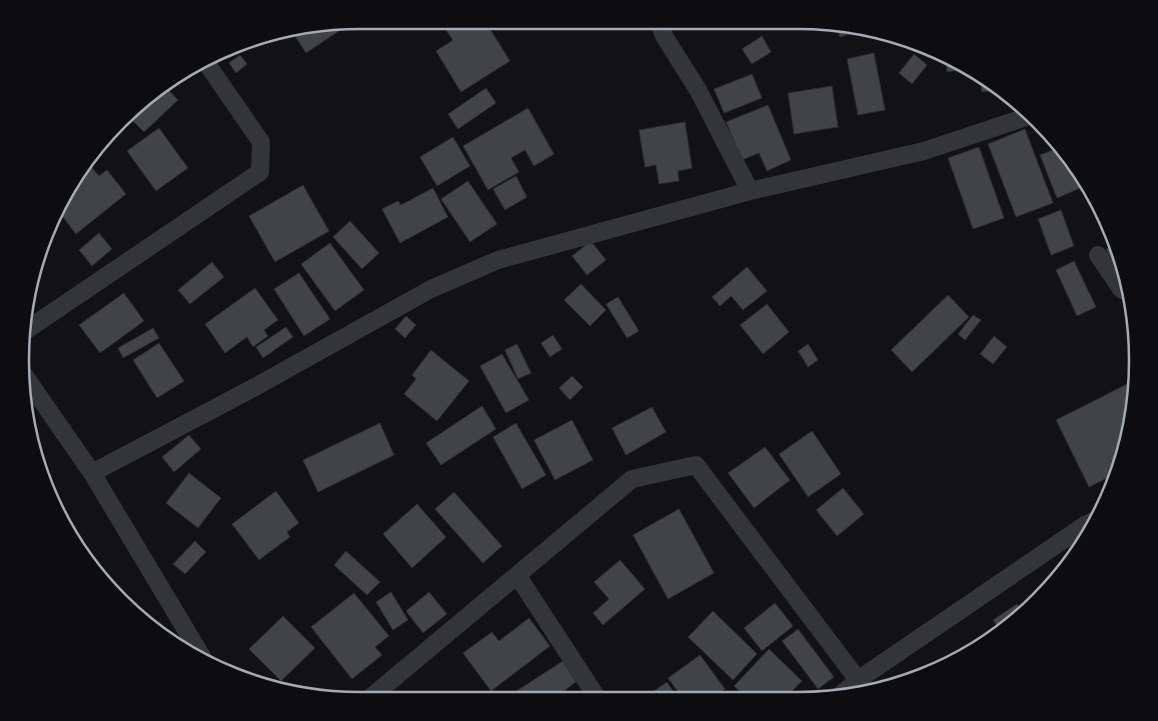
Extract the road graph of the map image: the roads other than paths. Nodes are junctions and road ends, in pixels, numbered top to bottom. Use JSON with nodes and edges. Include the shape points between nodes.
{"nodes":[{"id":1,"x":662,"y":29,"type":"edge"},
{"id":2,"x":208,"y":66,"type":"edge"},
{"id":3,"x":1024,"y":119,"type":"edge"},
{"id":4,"x":750,"y":191,"type":"junction"},
{"id":5,"x":1098,"y":255,"type":"dead end"},
{"id":6,"x":1122,"y":290,"type":"edge"},
{"id":7,"x":31,"y":327,"type":"edge"},
{"id":8,"x":29,"y":382,"type":"edge"},
{"id":9,"x":92,"y":473,"type":"junction"},
{"id":10,"x":1081,"y":533,"type":"edge"},
{"id":11,"x":517,"y":575,"type":"junction"},
{"id":12,"x":198,"y":649,"type":"edge"},
{"id":13,"x":858,"y":680,"type":"junction"},
{"id":14,"x":849,"y":688,"type":"edge"},
{"id":15,"x":377,"y":692,"type":"edge"},
{"id":16,"x":593,"y":692,"type":"edge"}],
"edges":[{"from":1,"to":4,"type":"street","via":[[698,90]]},
{"from":2,"to":7,"type":"street","via":[[261,142],[260,172]]},
{"from":3,"to":4,"type":"street","via":[[924,151]]},
{"from":4,"to":9,"type":"street","via":[[498,260],[431,289]]},
{"from":5,"to":6,"type":"street"},
{"from":8,"to":9,"type":"street"},
{"from":9,"to":12,"type":"street"},
{"from":10,"to":13,"type":"street"},
{"from":11,"to":13,"type":"street","via":[[632,479],[696,465]]},
{"from":11,"to":15,"type":"street"},
{"from":11,"to":16,"type":"street"},
{"from":13,"to":14,"type":"street"}]}
